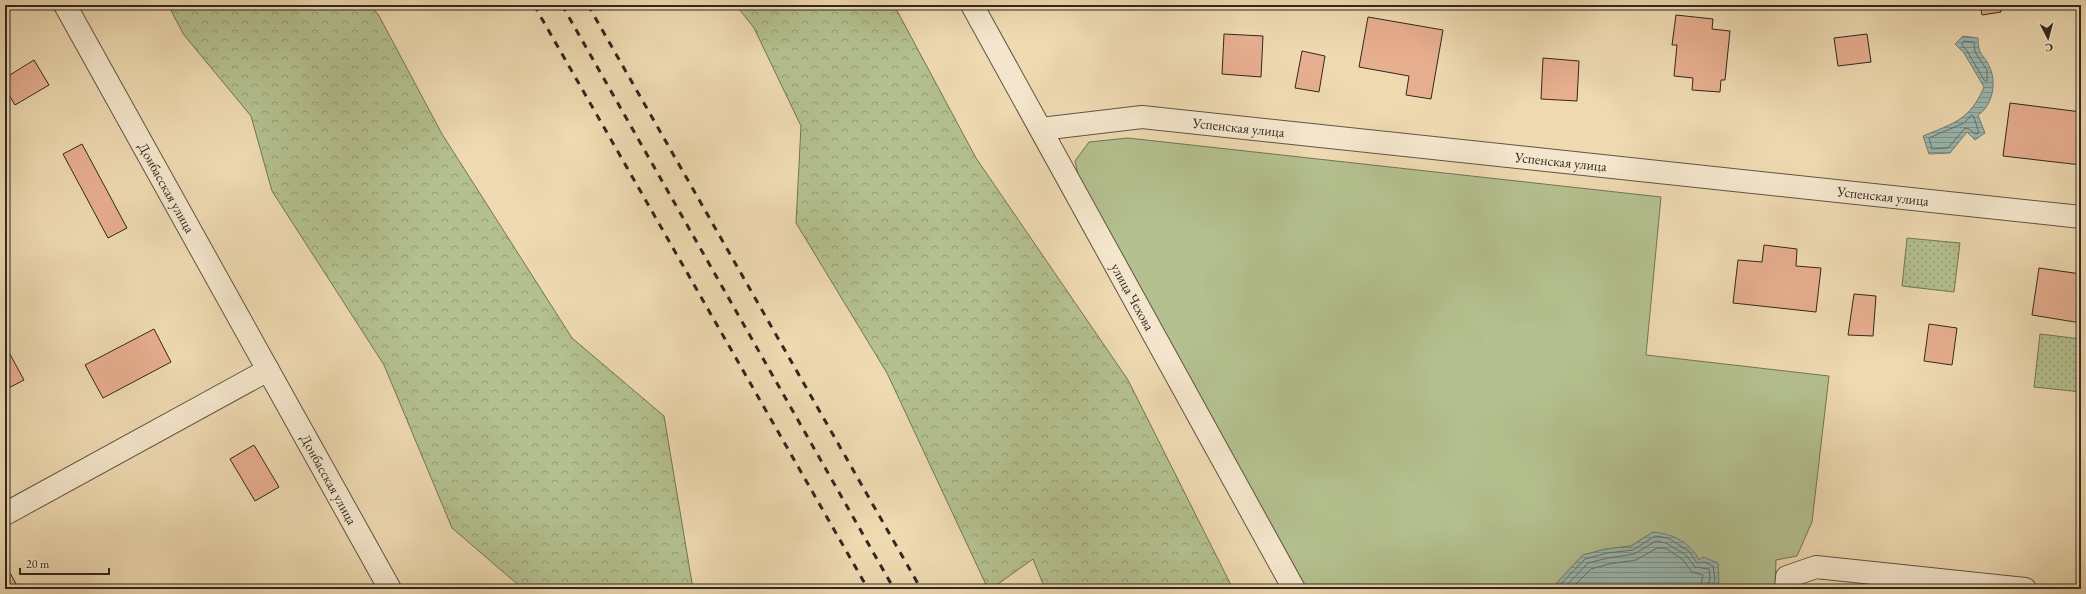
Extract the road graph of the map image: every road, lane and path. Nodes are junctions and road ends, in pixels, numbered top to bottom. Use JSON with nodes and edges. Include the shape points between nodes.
{"nodes":[{"id":1,"x":65,"y":5,"type":"edge"},
{"id":2,"x":972,"y":5,"type":"edge"},
{"id":3,"x":1041,"y":129,"type":"junction"},
{"id":4,"x":2081,"y":217,"type":"edge"},
{"id":5,"x":268,"y":370,"type":"junction"},
{"id":6,"x":5,"y":514,"type":"edge"},
{"id":7,"x":390,"y":589,"type":"edge"},
{"id":8,"x":1294,"y":589,"type":"edge"},
{"id":9,"x":1786,"y":589,"type":"edge"},
{"id":10,"x":2025,"y":589,"type":"edge"}],
"edges":[{"from":1,"to":5,"type":"street","name":"Донбасская улица"},
{"from":2,"to":3,"type":"street","name":"улица Чехова"},
{"from":3,"to":4,"type":"street","name":"Успенская улица","via":[[1142,117]]},
{"from":3,"to":8,"type":"street","name":"улица Чехова"},
{"from":5,"to":6,"type":"street"},
{"from":5,"to":7,"type":"street","name":"Донбасская улица"},
{"from":9,"to":10,"type":"street","via":[[1786,577],[1816,567]]}]}
